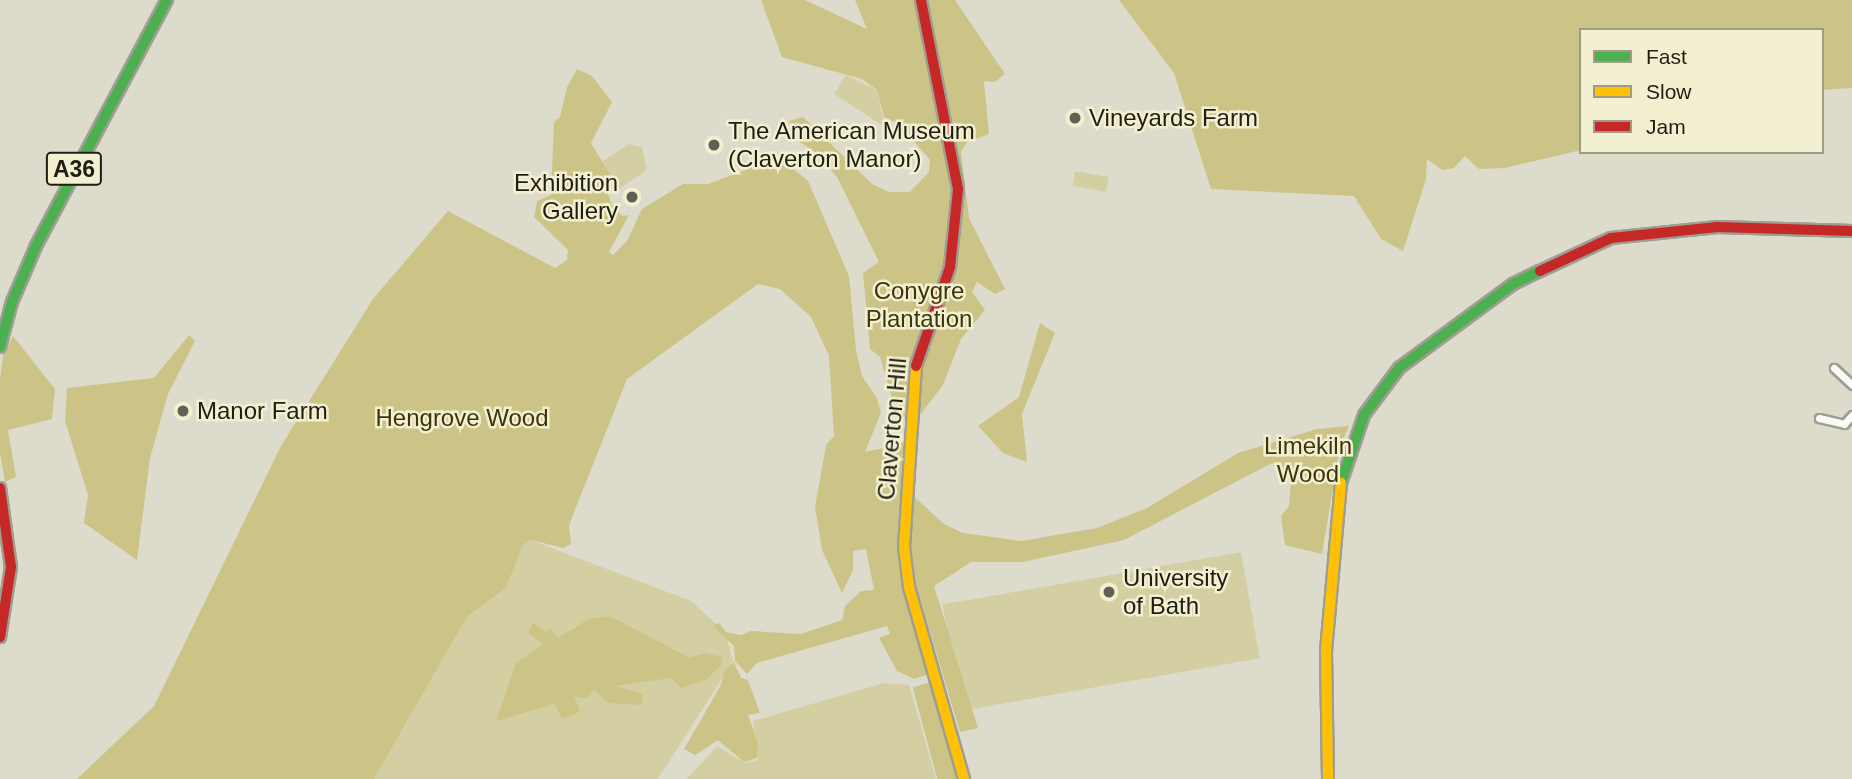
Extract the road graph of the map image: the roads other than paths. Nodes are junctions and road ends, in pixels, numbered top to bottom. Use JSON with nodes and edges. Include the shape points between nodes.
{"nodes":[{"id":1,"x":167,"y":0,"type":"edge"},
{"id":2,"x":921,"y":0,"type":"edge"},
{"id":3,"x":1852,"y":231,"type":"edge"},
{"id":4,"x":0,"y":347,"type":"edge"},
{"id":5,"x":1834,"y":368,"type":"dead end"},
{"id":6,"x":1852,"y":385,"type":"edge"},
{"id":7,"x":1852,"y":415,"type":"edge"},
{"id":8,"x":1819,"y":418,"type":"dead end"},
{"id":9,"x":0,"y":488,"type":"edge"},
{"id":10,"x":0,"y":637,"type":"edge"},
{"id":11,"x":964,"y":779,"type":"edge"},
{"id":12,"x":1328,"y":779,"type":"edge"}],
"edges":[{"from":1,"to":4,"type":"main road","number":"A36","via":[[36,246],[12,302]]},
{"from":2,"to":11,"type":"main road","name":"Claverton Hill","via":[[958,189],[950,267],[912,377],[904,547],[909,587]]},
{"from":3,"to":12,"type":"main road","via":[[1717,226],[1611,238],[1513,284],[1399,368],[1364,415],[1341,478],[1326,651]]},
{"from":5,"to":6,"type":"street"},
{"from":7,"to":8,"type":"street","via":[[1844,424]]},
{"from":9,"to":10,"type":"main road","via":[[11,567]]}]}
